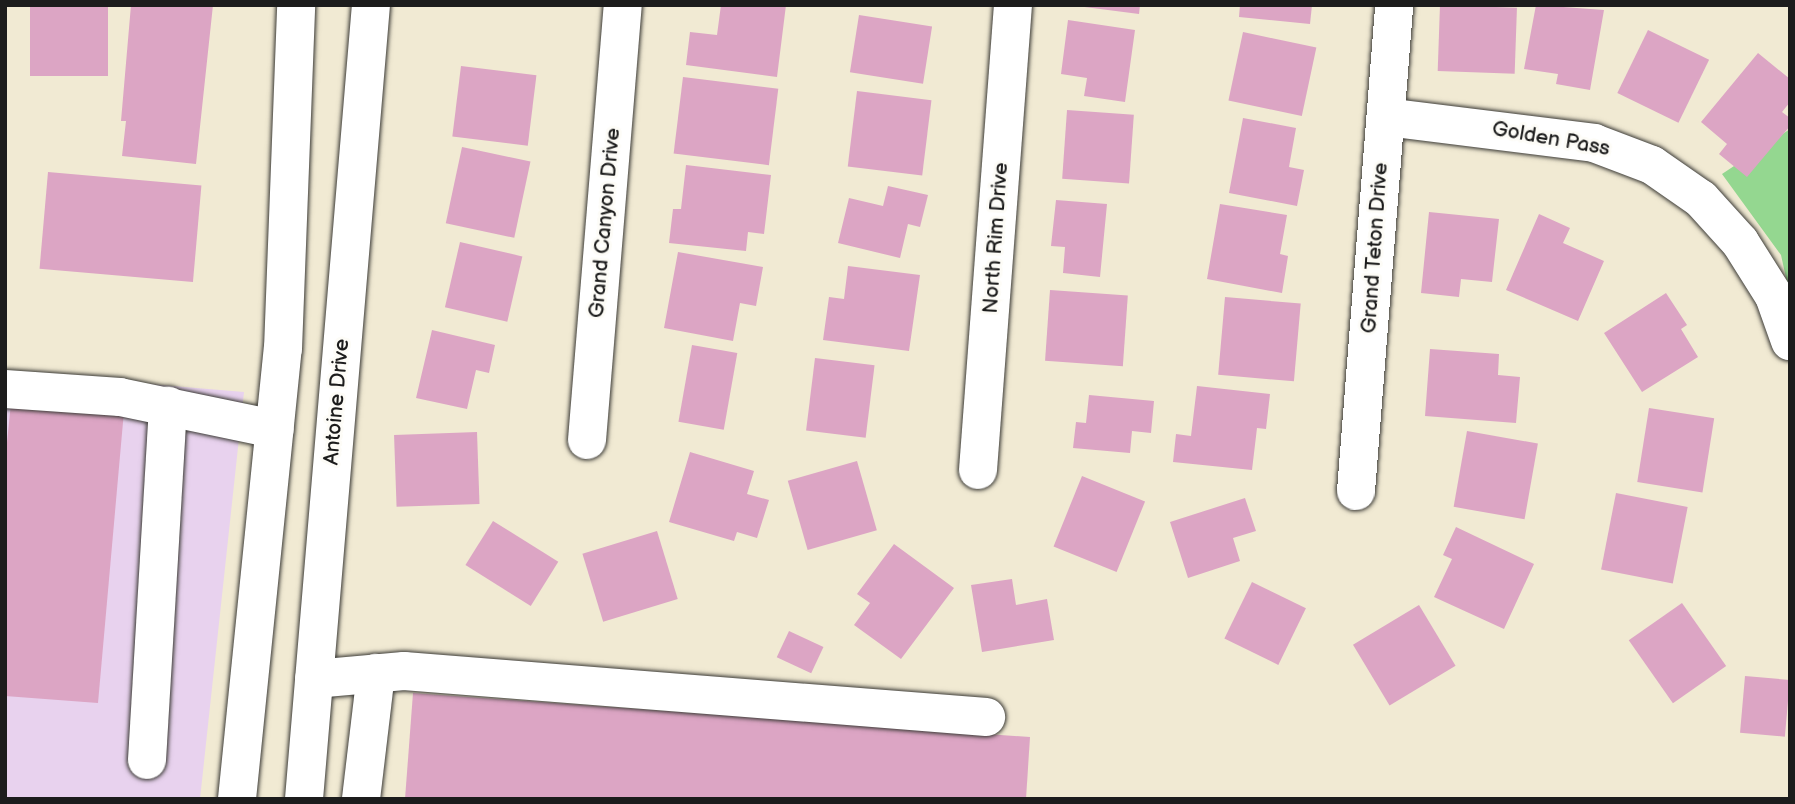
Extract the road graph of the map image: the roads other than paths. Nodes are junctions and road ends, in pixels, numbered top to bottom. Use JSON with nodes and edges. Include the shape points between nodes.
{"nodes":[{"id":1,"x":296,"y":5,"type":"edge"},
{"id":2,"x":371,"y":5,"type":"edge"},
{"id":3,"x":623,"y":5,"type":"edge"},
{"id":4,"x":1013,"y":5,"type":"edge"},
{"id":5,"x":1394,"y":5,"type":"edge"},
{"id":6,"x":1386,"y":117,"type":"junction"},
{"id":7,"x":1790,"y":341,"type":"edge"},
{"id":8,"x":5,"y":388,"type":"edge"},
{"id":9,"x":168,"y":406,"type":"junction"},
{"id":10,"x":275,"y":429,"type":"junction"},
{"id":11,"x":334,"y":433,"type":"junction"},
{"id":12,"x":587,"y":440,"type":"dead end"},
{"id":13,"x":978,"y":470,"type":"dead end"},
{"id":14,"x":1356,"y":491,"type":"dead end"},
{"id":15,"x":376,"y":673,"type":"junction"},
{"id":16,"x":314,"y":679,"type":"junction"},
{"id":17,"x":986,"y":716,"type":"dead end"},
{"id":18,"x":147,"y":761,"type":"dead end"},
{"id":19,"x":237,"y":799,"type":"edge"},
{"id":20,"x":304,"y":799,"type":"edge"},
{"id":21,"x":361,"y":799,"type":"edge"}],
"edges":[{"from":1,"to":10,"type":"street","via":[[283,349]]},
{"from":2,"to":11,"type":"street","name":"Antoine Drive"},
{"from":3,"to":12,"type":"street","name":"Grand Canyon Drive"},
{"from":4,"to":13,"type":"street","name":"North Rim Drive"},
{"from":5,"to":6,"type":"street","name":"Grand Teton Drive"},
{"from":6,"to":7,"type":"street","name":"Golden Pass","via":[[1594,143],[1652,165],[1701,199],[1740,243],[1774,296]]},
{"from":6,"to":14,"type":"street","name":"Grand Teton Drive"},
{"from":8,"to":9,"type":"street","via":[[120,397]]},
{"from":9,"to":10,"type":"street"},
{"from":9,"to":18,"type":"street"},
{"from":10,"to":11,"type":"street"},
{"from":10,"to":19,"type":"street"},
{"from":11,"to":16,"type":"street","name":"Antoine Drive"},
{"from":15,"to":16,"type":"street"},
{"from":15,"to":17,"type":"street","via":[[404,671]]},
{"from":15,"to":21,"type":"street"},
{"from":16,"to":20,"type":"street","name":"Antoine Drive"}]}
